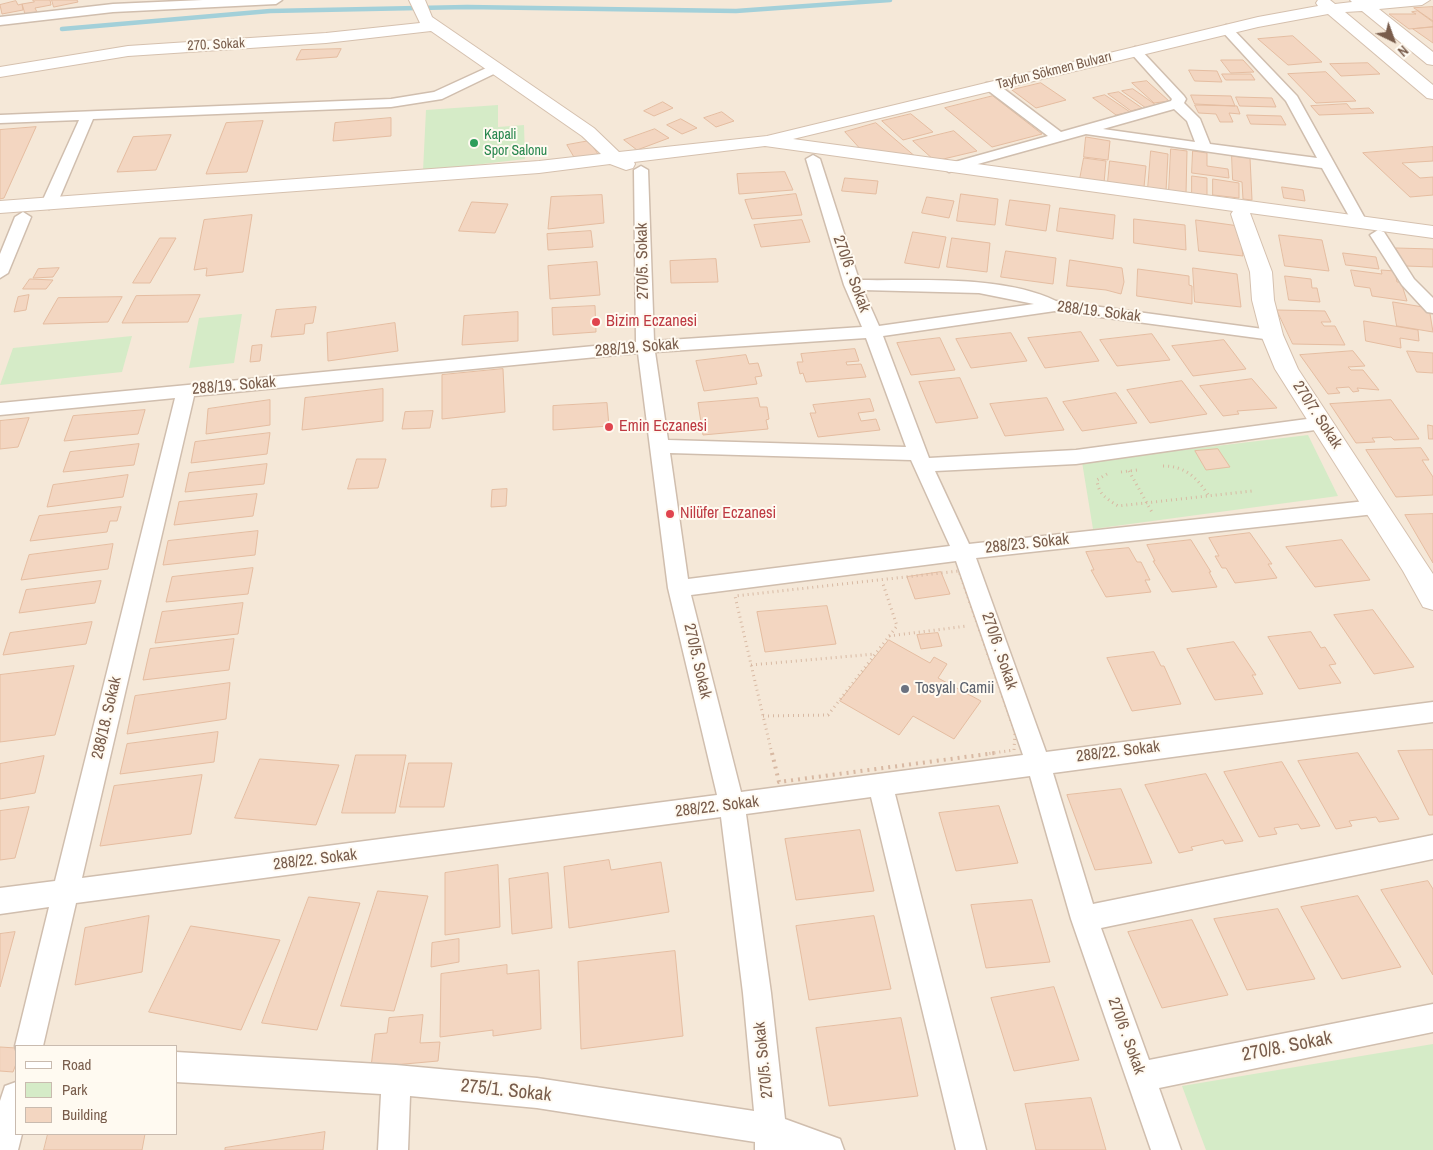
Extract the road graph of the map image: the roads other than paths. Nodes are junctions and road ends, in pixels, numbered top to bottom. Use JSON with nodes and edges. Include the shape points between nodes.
{"nodes":[{"id":1,"x":276,"y":0,"type":"edge"},
{"id":2,"x":417,"y":0,"type":"edge"},
{"id":3,"x":1422,"y":0,"type":"edge"},
{"id":4,"x":1324,"y":3,"type":"edge"},
{"id":5,"x":1361,"y":3,"type":"edge"},
{"id":6,"x":0,"y":21,"type":"edge"},
{"id":7,"x":430,"y":23,"type":"junction"},
{"id":8,"x":1226,"y":29,"type":"junction"},
{"id":9,"x":1136,"y":51,"type":"junction"},
{"id":10,"x":1430,"y":54,"type":"edge"},
{"id":11,"x":495,"y":68,"type":"junction"},
{"id":12,"x":0,"y":72,"type":"edge"},
{"id":13,"x":1425,"y":80,"type":"edge"},
{"id":14,"x":991,"y":86,"type":"junction"},
{"id":15,"x":1433,"y":94,"type":"edge"},
{"id":16,"x":1177,"y":104,"type":"junction"},
{"id":17,"x":88,"y":116,"type":"junction"},
{"id":18,"x":0,"y":119,"type":"edge"},
{"id":19,"x":1082,"y":131,"type":"junction"},
{"id":20,"x":1059,"y":137,"type":"junction"},
{"id":21,"x":765,"y":141,"type":"junction"},
{"id":22,"x":1204,"y":147,"type":"junction"},
{"id":23,"x":689,"y":159,"type":"junction"},
{"id":24,"x":813,"y":159,"type":"junction"},
{"id":25,"x":628,"y":162,"type":"junction"},
{"id":26,"x":1327,"y":164,"type":"junction"},
{"id":27,"x":948,"y":168,"type":"junction"},
{"id":28,"x":49,"y":204,"type":"junction"},
{"id":29,"x":0,"y":207,"type":"edge"},
{"id":30,"x":1241,"y":214,"type":"junction"},
{"id":31,"x":23,"y":217,"type":"junction"},
{"id":32,"x":0,"y":219,"type":"edge"},
{"id":33,"x":1359,"y":222,"type":"junction"},
{"id":34,"x":1433,"y":232,"type":"edge"},
{"id":35,"x":1378,"y":235,"type":"junction"},
{"id":36,"x":1433,"y":242,"type":"edge"},
{"id":37,"x":0,"y":273,"type":"edge"},
{"id":38,"x":852,"y":285,"type":"junction"},
{"id":39,"x":1055,"y":306,"type":"junction"},
{"id":40,"x":1433,"y":308,"type":"edge"},
{"id":41,"x":873,"y":332,"type":"junction"},
{"id":42,"x":1272,"y":335,"type":"junction"},
{"id":43,"x":646,"y":347,"type":"junction"},
{"id":44,"x":186,"y":390,"type":"junction"},
{"id":45,"x":0,"y":409,"type":"edge"},
{"id":46,"x":1322,"y":423,"type":"junction"},
{"id":47,"x":660,"y":446,"type":"junction"},
{"id":48,"x":920,"y":460,"type":"junction"},
{"id":49,"x":1375,"y":507,"type":"junction"},
{"id":50,"x":963,"y":552,"type":"junction"},
{"id":51,"x":679,"y":588,"type":"junction"},
{"id":52,"x":1433,"y":599,"type":"edge"},
{"id":53,"x":1433,"y":712,"type":"edge"},
{"id":54,"x":1038,"y":763,"type":"junction"},
{"id":55,"x":881,"y":786,"type":"junction"},
{"id":56,"x":732,"y":805,"type":"junction"},
{"id":57,"x":1433,"y":847,"type":"edge"},
{"id":58,"x":66,"y":892,"type":"junction"},
{"id":59,"x":0,"y":901,"type":"edge"},
{"id":60,"x":1084,"y":919,"type":"junction"},
{"id":61,"x":1433,"y":1018,"type":"edge"},
{"id":62,"x":29,"y":1045,"type":"edge"},
{"id":63,"x":178,"y":1067,"type":"edge"},
{"id":64,"x":1140,"y":1077,"type":"junction"},
{"id":65,"x":396,"y":1080,"type":"junction"},
{"id":66,"x":15,"y":1101,"type":"edge"},
{"id":67,"x":770,"y":1140,"type":"edge"},
{"id":68,"x":3,"y":1150,"type":"edge"},
{"id":69,"x":393,"y":1150,"type":"edge"},
{"id":70,"x":829,"y":1150,"type":"edge"},
{"id":71,"x":971,"y":1150,"type":"edge"},
{"id":72,"x":1166,"y":1150,"type":"edge"}],
"edges":[{"from":1,"to":6,"type":"street","via":[[113,8]]},
{"from":2,"to":7,"type":"street"},
{"from":3,"to":5,"type":"street","name":"Tayfun Sökmen Bulvarı"},
{"from":4,"to":5,"type":"street","name":"Tayfun Sökmen Bulvarı"},
{"from":4,"to":8,"type":"street","name":"Tayfun Sökmen Bulvarı","via":[[1312,11]]},
{"from":4,"to":13,"type":"street"},
{"from":4,"to":25,"type":"street","name":"Tayfun Sökmen Bulvarı","via":[[1247,13]]},
{"from":5,"to":10,"type":"street"},
{"from":7,"to":11,"type":"street"},
{"from":7,"to":12,"type":"street","name":"270. Sokak","via":[[360,36],[145,49]]},
{"from":8,"to":9,"type":"street","name":"Tayfun Sökmen Bulvarı"},
{"from":8,"to":26,"type":"street","via":[[1292,99]]},
{"from":9,"to":14,"type":"street","name":"Tayfun Sökmen Bulvarı"},
{"from":9,"to":16,"type":"street","via":[[1179,99]]},
{"from":11,"to":17,"type":"street","via":[[437,96],[391,103]]},
{"from":11,"to":25,"type":"street"},
{"from":13,"to":15,"type":"street"},
{"from":14,"to":20,"type":"street"},
{"from":14,"to":21,"type":"street","name":"Tayfun Sökmen Bulvarı"},
{"from":16,"to":19,"type":"street"},
{"from":16,"to":22,"type":"street","via":[[1193,119]]},
{"from":17,"to":18,"type":"street"},
{"from":17,"to":28,"type":"street"},
{"from":19,"to":20,"type":"street"},
{"from":19,"to":22,"type":"street"},
{"from":20,"to":27,"type":"street"},
{"from":21,"to":23,"type":"street","name":"Tayfun Sökmen Bulvarı"},
{"from":21,"to":25,"type":"street","via":[[703,146]]},
{"from":21,"to":27,"type":"street"},
{"from":22,"to":26,"type":"street"},
{"from":23,"to":24,"type":"street"},
{"from":23,"to":25,"type":"street"},
{"from":24,"to":30,"type":"street"},
{"from":24,"to":38,"type":"street","name":"270/6 . Sokak"},
{"from":25,"to":28,"type":"street"},
{"from":25,"to":31,"type":"street"},
{"from":25,"to":43,"type":"street","name":"270/5. Sokak"},
{"from":26,"to":33,"type":"street"},
{"from":27,"to":33,"type":"street"},
{"from":28,"to":29,"type":"street"},
{"from":30,"to":35,"type":"street"},
{"from":30,"to":42,"type":"street","name":"270/7. Sokak","via":[[1260,272]]},
{"from":31,"to":32,"type":"street"},
{"from":31,"to":37,"type":"street"},
{"from":33,"to":34,"type":"street"},
{"from":35,"to":36,"type":"street"},
{"from":35,"to":40,"type":"street","via":[[1408,282]]},
{"from":38,"to":39,"type":"street","via":[[978,289],[1032,296]]},
{"from":38,"to":41,"type":"street","name":"270/6 . Sokak"},
{"from":39,"to":41,"type":"street","name":"288/19. Sokak"},
{"from":39,"to":42,"type":"street","name":"288/19. Sokak"},
{"from":41,"to":43,"type":"street","name":"288/19. Sokak"},
{"from":41,"to":48,"type":"street","name":"270/6 . Sokak"},
{"from":42,"to":46,"type":"street","name":"270/7. Sokak","via":[[1287,368]]},
{"from":43,"to":44,"type":"street","name":"288/19. Sokak"},
{"from":43,"to":47,"type":"street","name":"270/5. Sokak"},
{"from":44,"to":45,"type":"street","name":"288/19. Sokak"},
{"from":44,"to":58,"type":"street","name":"288/18. Sokak"},
{"from":46,"to":48,"type":"street","via":[[1076,457]]},
{"from":46,"to":49,"type":"street","name":"270/7. Sokak"},
{"from":47,"to":48,"type":"street"},
{"from":47,"to":51,"type":"street","name":"270/5. Sokak"},
{"from":48,"to":50,"type":"street","name":"270/6 . Sokak"},
{"from":49,"to":50,"type":"street","name":"288/23. Sokak"},
{"from":49,"to":52,"type":"street","name":"270/7. Sokak"},
{"from":50,"to":51,"type":"street","name":"288/23. Sokak"},
{"from":50,"to":54,"type":"street","name":"270/6 . Sokak","via":[[984,624]]},
{"from":51,"to":56,"type":"street","name":"270/5. Sokak"},
{"from":53,"to":54,"type":"street","name":"288/22. Sokak"},
{"from":54,"to":55,"type":"street","name":"288/22. Sokak"},
{"from":54,"to":60,"type":"street","name":"270/6 . Sokak"},
{"from":55,"to":56,"type":"street","name":"288/22. Sokak"},
{"from":55,"to":71,"type":"street"},
{"from":56,"to":58,"type":"street","name":"288/22. Sokak"},
{"from":56,"to":67,"type":"street","name":"270/5. Sokak","via":[[757,993]]},
{"from":57,"to":60,"type":"street"},
{"from":58,"to":59,"type":"street","name":"288/22. Sokak"},
{"from":58,"to":62,"type":"street","name":"288/18. Sokak"},
{"from":60,"to":64,"type":"street","name":"270/6 . Sokak"},
{"from":61,"to":64,"type":"street","name":"270/8. Sokak"},
{"from":63,"to":65,"type":"street","name":"275/1. Sokak"},
{"from":64,"to":72,"type":"street","name":"270/6 . Sokak"},
{"from":65,"to":67,"type":"street","name":"275/1. Sokak","via":[[536,1093]]},
{"from":65,"to":69,"type":"street"},
{"from":66,"to":68,"type":"street"},
{"from":67,"to":70,"type":"street","name":"275/1. Sokak"}]}
